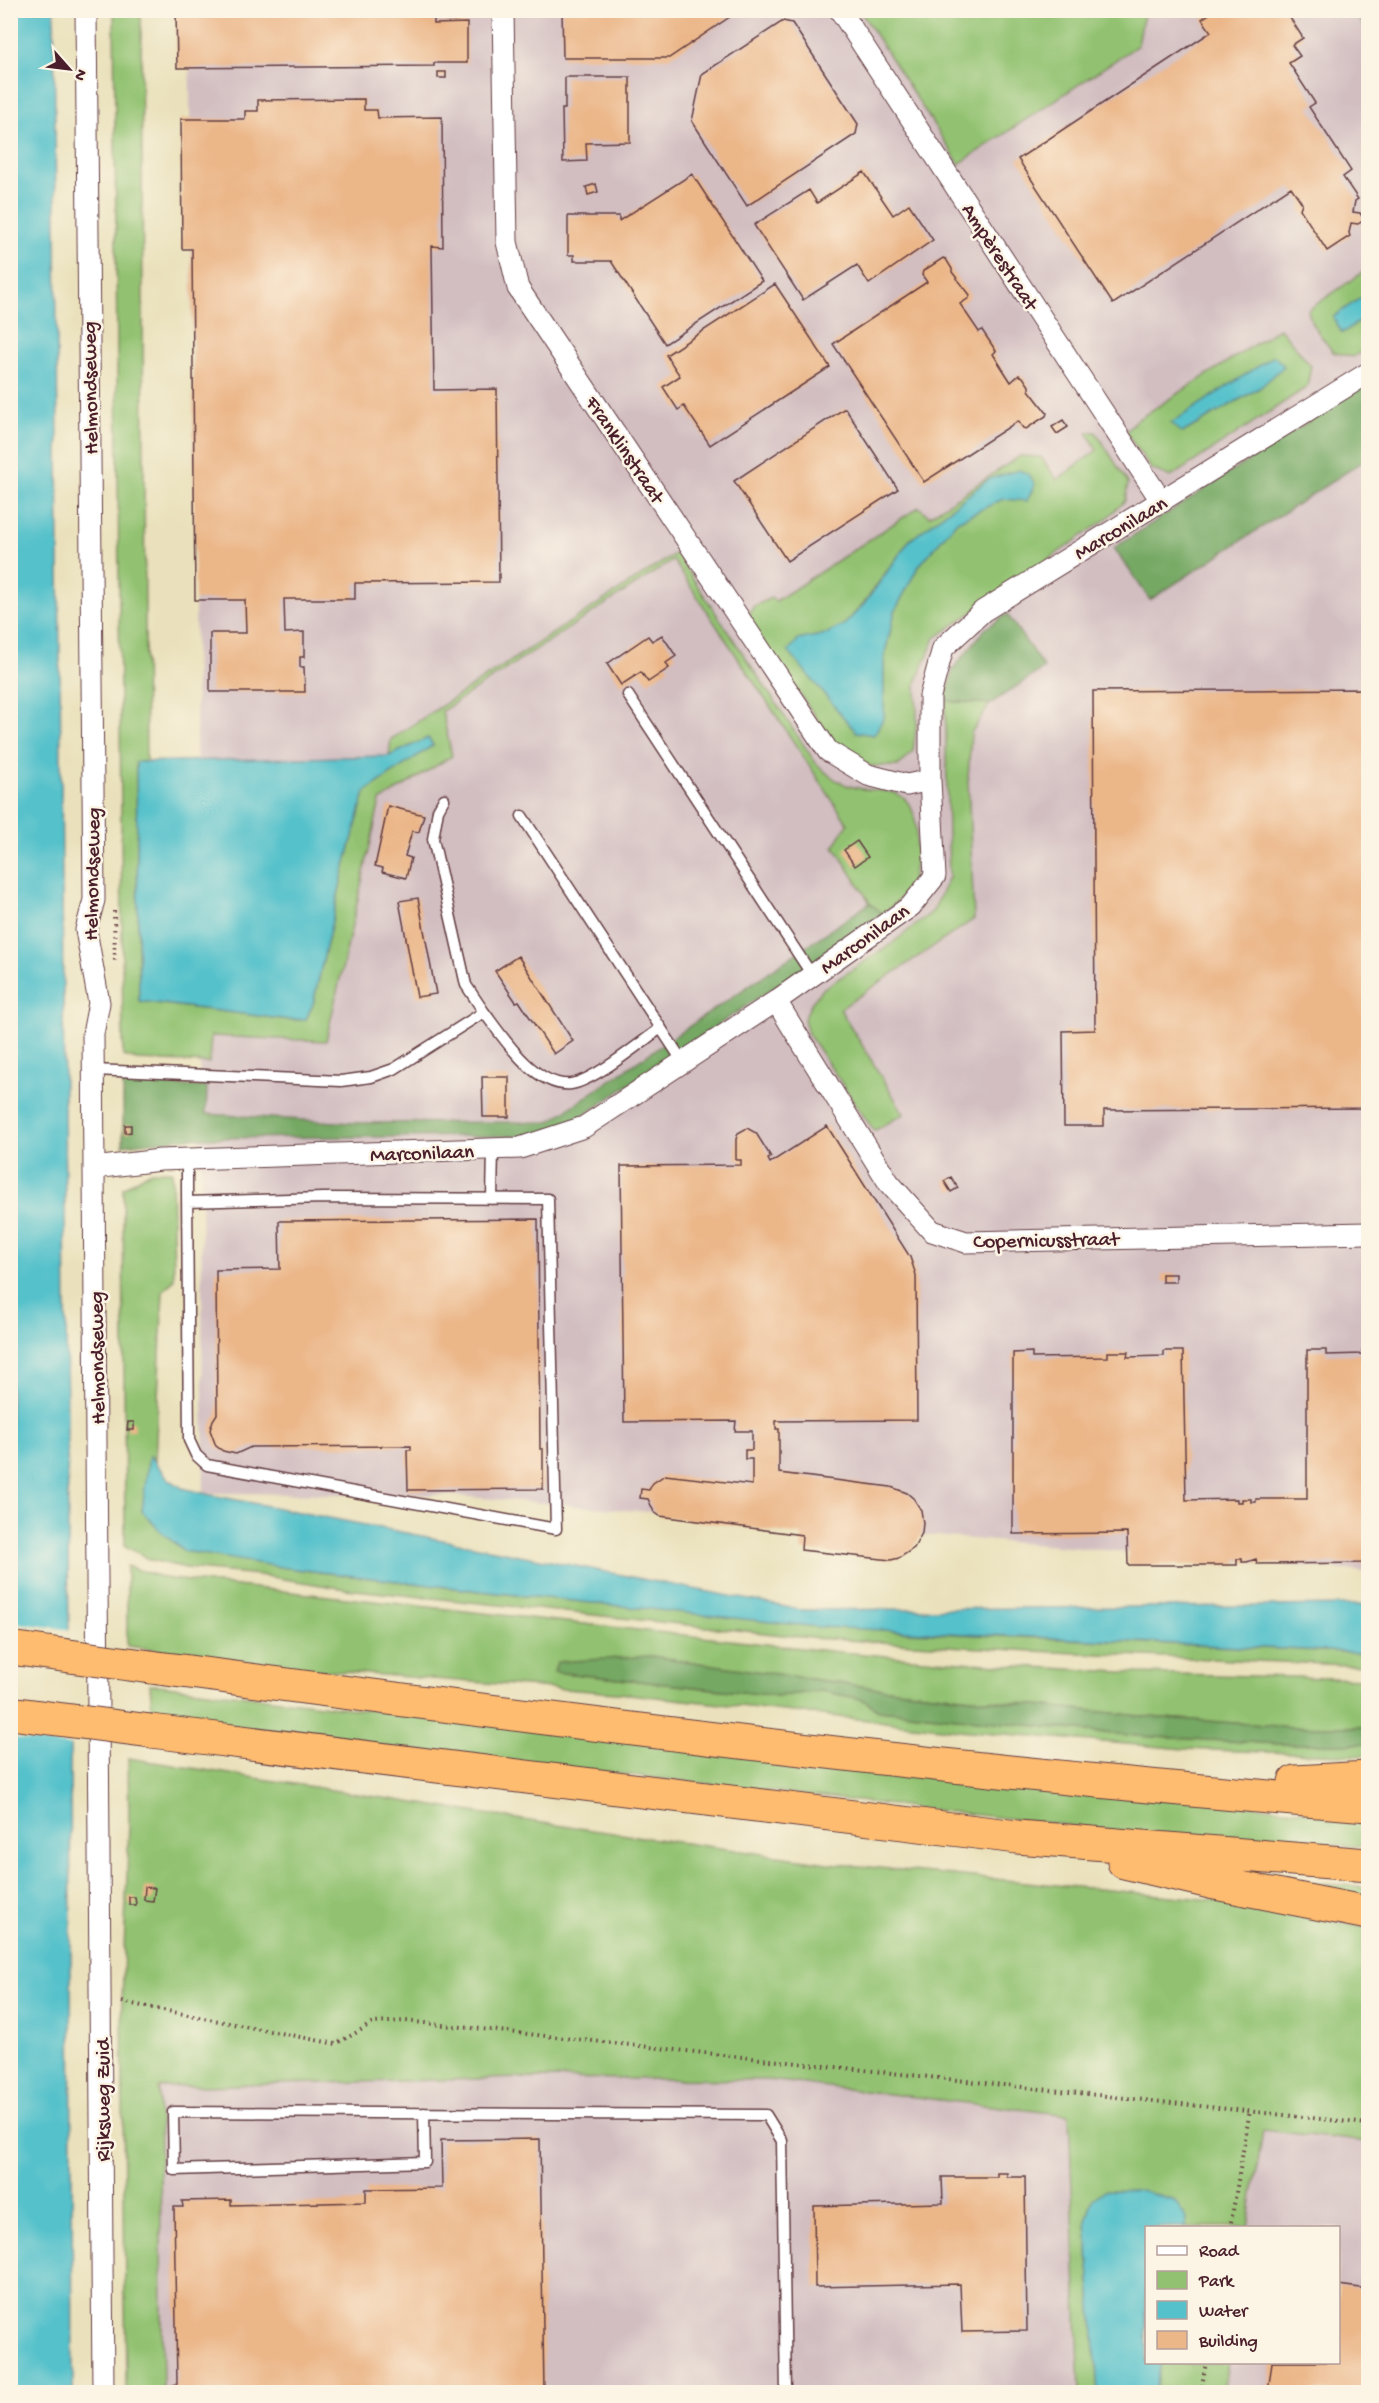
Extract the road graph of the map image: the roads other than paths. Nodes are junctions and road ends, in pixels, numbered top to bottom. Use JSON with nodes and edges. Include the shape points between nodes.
{"nodes":[{"id":1,"x":86,"y":10,"type":"edge"},
{"id":2,"x":503,"y":10,"type":"edge"},
{"id":3,"x":840,"y":10,"type":"edge"},
{"id":4,"x":1368,"y":373,"type":"edge"},
{"id":5,"x":1162,"y":502,"type":"junction"},
{"id":6,"x":628,"y":695,"type":"dead end"},
{"id":7,"x":930,"y":780,"type":"junction"},
{"id":8,"x":444,"y":800,"type":"dead end"},
{"id":9,"x":522,"y":816,"type":"dead end"},
{"id":10,"x":812,"y":975,"type":"junction"},
{"id":11,"x":776,"y":1001,"type":"junction"},
{"id":12,"x":484,"y":1012,"type":"junction"},
{"id":13,"x":661,"y":1028,"type":"junction"},
{"id":14,"x":684,"y":1062,"type":"junction"},
{"id":15,"x":94,"y":1070,"type":"junction"},
{"id":16,"x":493,"y":1149,"type":"junction"},
{"id":17,"x":187,"y":1159,"type":"junction"},
{"id":18,"x":94,"y":1168,"type":"junction"},
{"id":19,"x":492,"y":1199,"type":"junction"},
{"id":20,"x":187,"y":1202,"type":"junction"},
{"id":21,"x":1368,"y":1233,"type":"edge"},
{"id":22,"x":10,"y":1648,"type":"edge"},
{"id":23,"x":10,"y":1713,"type":"edge"},
{"id":24,"x":1368,"y":1778,"type":"edge"},
{"id":25,"x":1185,"y":1790,"type":"junction"},
{"id":26,"x":1368,"y":1805,"type":"edge"},
{"id":27,"x":100,"y":1808,"type":"joint"},
{"id":28,"x":1017,"y":1837,"type":"junction"},
{"id":29,"x":1368,"y":1865,"type":"edge"},
{"id":30,"x":1368,"y":1912,"type":"edge"},
{"id":31,"x":424,"y":2113,"type":"junction"},
{"id":32,"x":103,"y":2392,"type":"edge"},
{"id":33,"x":786,"y":2392,"type":"edge"}],
"edges":[{"from":1,"to":15,"type":"street","name":"Helmondseweg","via":[[94,900],[86,930],[99,1003],[93,1034]]},
{"from":2,"to":7,"type":"street","name":"Franklinstraat","via":[[507,242],[518,288],[828,751],[868,775],[907,785]]},
{"from":3,"to":5,"type":"street","name":"Ampèrestraat"},
{"from":4,"to":5,"type":"street","name":"Marconilaan"},
{"from":5,"to":7,"type":"street","name":"Marconilaan","via":[[983,611],[943,648],[930,696]]},
{"from":6,"to":10,"type":"lane"},
{"from":7,"to":10,"type":"street","name":"Marconilaan","via":[[935,876],[911,906]]},
{"from":8,"to":12,"type":"lane","via":[[438,810],[433,839],[466,985]]},
{"from":9,"to":13,"type":"lane"},
{"from":10,"to":11,"type":"street","name":"Marconilaan"},
{"from":11,"to":14,"type":"street","name":"Marconilaan"},
{"from":11,"to":21,"type":"street","name":"Copernicusstraat","via":[[889,1183],[932,1231],[966,1242]]},
{"from":12,"to":13,"type":"lane","via":[[517,1055],[541,1074],[571,1084],[600,1070]]},
{"from":12,"to":15,"type":"lane","via":[[394,1069],[341,1082]]},
{"from":13,"to":14,"type":"lane"},
{"from":14,"to":16,"type":"street","name":"Marconilaan","via":[[584,1127],[520,1148]]},
{"from":15,"to":18,"type":"street","name":"Helmondseweg"},
{"from":16,"to":17,"type":"street","name":"Marconilaan"},
{"from":16,"to":19,"type":"lane"},
{"from":17,"to":18,"type":"street","name":"Marconilaan"},
{"from":17,"to":20,"type":"lane"},
{"from":18,"to":27,"type":"street","name":"Helmondseweg"},
{"from":19,"to":20,"type":"lane"},
{"from":19,"to":20,"type":"lane","via":[[548,1199],[556,1529],[207,1465],[196,1455],[189,1440]]},
{"from":22,"to":25,"type":"highway","bridge":true,"via":[[749,1743]]},
{"from":23,"to":28,"type":"highway","bridge":true},
{"from":24,"to":25,"type":"highway"},
{"from":25,"to":26,"type":"highway"},
{"from":27,"to":32,"type":"street","name":"Rijksweg Zuid"},
{"from":28,"to":29,"type":"highway"},
{"from":28,"to":30,"type":"highway","via":[[1210,1882]]},
{"from":31,"to":31,"type":"lane","via":[[173,2112],[174,2170],[425,2162]]},
{"from":31,"to":33,"type":"lane","via":[[766,2115],[782,2141]]}]}
